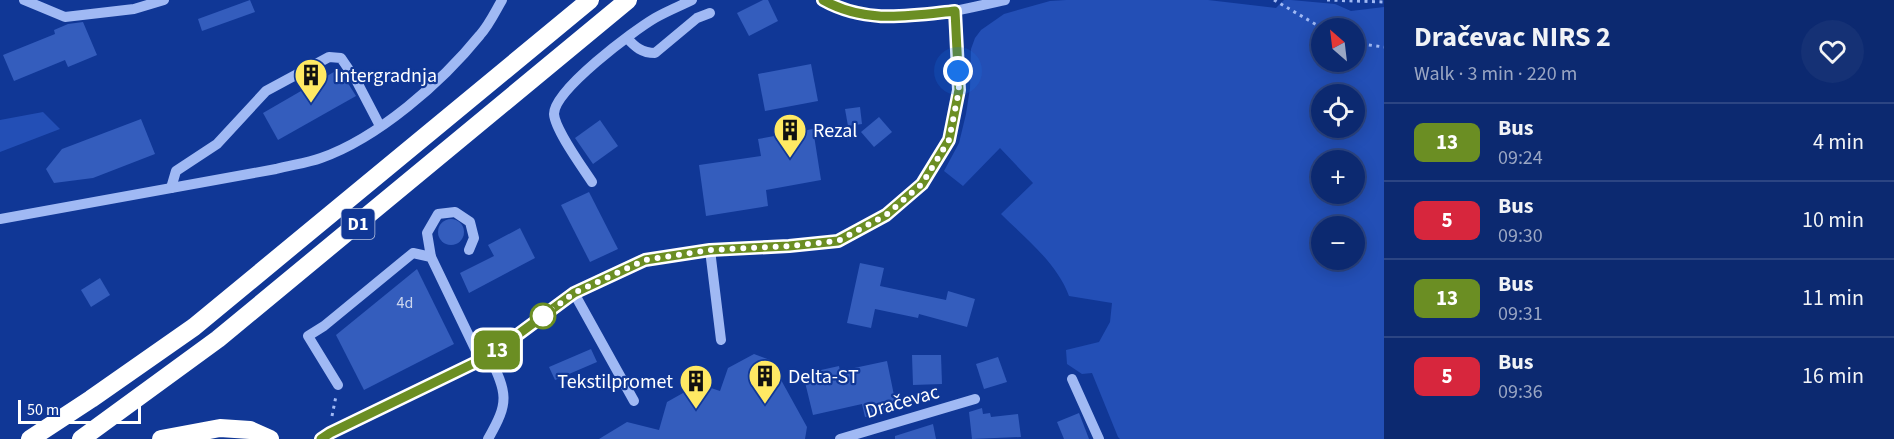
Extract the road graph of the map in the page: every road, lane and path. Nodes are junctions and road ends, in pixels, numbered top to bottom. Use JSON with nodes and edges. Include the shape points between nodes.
{"nodes":[{"id":1,"x":24,"y":0,"type":"edge"},
{"id":2,"x":164,"y":0,"type":"edge"},
{"id":3,"x":502,"y":0,"type":"edge"},
{"id":4,"x":590,"y":0,"type":"edge"},
{"id":5,"x":628,"y":0,"type":"edge"},
{"id":6,"x":692,"y":0,"type":"edge"},
{"id":7,"x":823,"y":0,"type":"edge"},
{"id":8,"x":1005,"y":0,"type":"edge"},
{"id":9,"x":1274,"y":0,"type":"edge"},
{"id":10,"x":1327,"y":0,"type":"edge"},
{"id":11,"x":1384,"y":2,"type":"edge"},
{"id":12,"x":955,"y":11,"type":"junction"},
{"id":13,"x":710,"y":13,"type":"dead end"},
{"id":14,"x":1311,"y":22,"type":"edge"},
{"id":15,"x":627,"y":38,"type":"junction"},
{"id":16,"x":1365,"y":44,"type":"edge"},
{"id":17,"x":1384,"y":47,"type":"edge"},
{"id":18,"x":380,"y":126,"type":"junction"},
{"id":19,"x":592,"y":182,"type":"dead end"},
{"id":20,"x":171,"y":188,"type":"junction"},
{"id":21,"x":0,"y":219,"type":"edge"},
{"id":22,"x":469,"y":250,"type":"dead end"},
{"id":23,"x":710,"y":250,"type":"junction"},
{"id":24,"x":431,"y":256,"type":"junction"},
{"id":25,"x":574,"y":293,"type":"junction"},
{"id":26,"x":721,"y":340,"type":"dead end"},
{"id":27,"x":485,"y":357,"type":"junction"},
{"id":28,"x":1072,"y":379,"type":"dead end"},
{"id":29,"x":338,"y":386,"type":"joint"},
{"id":30,"x":975,"y":399,"type":"dead end"},
{"id":31,"x":634,"y":401,"type":"dead end"},
{"id":32,"x":328,"y":436,"type":"edge"},
{"id":33,"x":30,"y":439,"type":"edge"},
{"id":34,"x":81,"y":439,"type":"edge"},
{"id":35,"x":161,"y":439,"type":"edge"},
{"id":36,"x":270,"y":439,"type":"edge"},
{"id":37,"x":489,"y":439,"type":"edge"},
{"id":38,"x":840,"y":439,"type":"edge"},
{"id":39,"x":1099,"y":439,"type":"edge"}],
"edges":[{"from":1,"to":2,"type":"street","via":[[65,17],[134,9]]},
{"from":3,"to":18,"type":"street","via":[[481,34],[440,78]]},
{"from":4,"to":33,"type":"highway","number":"D1","via":[[194,327]]},
{"from":5,"to":34,"type":"highway","number":"D1","via":[[218,339]]},
{"from":6,"to":15,"type":"street","via":[[655,18]]},
{"from":7,"to":12,"type":"street","via":[[860,15]]},
{"from":8,"to":12,"type":"street"},
{"from":9,"to":14,"type":"path"},
{"from":10,"to":11,"type":"path"},
{"from":12,"to":23,"type":"street","via":[[959,90],[949,140],[922,184],[886,215],[838,241]]},
{"from":13,"to":15,"type":"street","via":[[697,18],[655,53],[636,48]]},
{"from":15,"to":19,"type":"street","via":[[561,95],[554,114],[560,132]]},
{"from":16,"to":17,"type":"path"},
{"from":18,"to":20,"type":"street","via":[[321,158]]},
{"from":18,"to":20,"type":"street","via":[[341,58],[329,57],[267,91],[217,144],[176,171]]},
{"from":20,"to":21,"type":"street"},
{"from":22,"to":24,"type":"street","via":[[474,238],[470,222],[455,212],[438,214],[427,233]]},
{"from":23,"to":25,"type":"street","via":[[645,260]]},
{"from":23,"to":26,"type":"street"},
{"from":24,"to":27,"type":"street"},
{"from":24,"to":29,"type":"street","via":[[413,254],[308,336]]},
{"from":25,"to":27,"type":"street"},
{"from":25,"to":31,"type":"street"},
{"from":27,"to":32,"type":"street"},
{"from":27,"to":37,"type":"street","via":[[504,387],[502,415]]},
{"from":28,"to":39,"type":"street"},
{"from":29,"to":32,"type":"path"},
{"from":30,"to":38,"type":"street","name":"Dračevac"},
{"from":35,"to":36,"type":"highway","via":[[220,428],[250,430]]}]}
